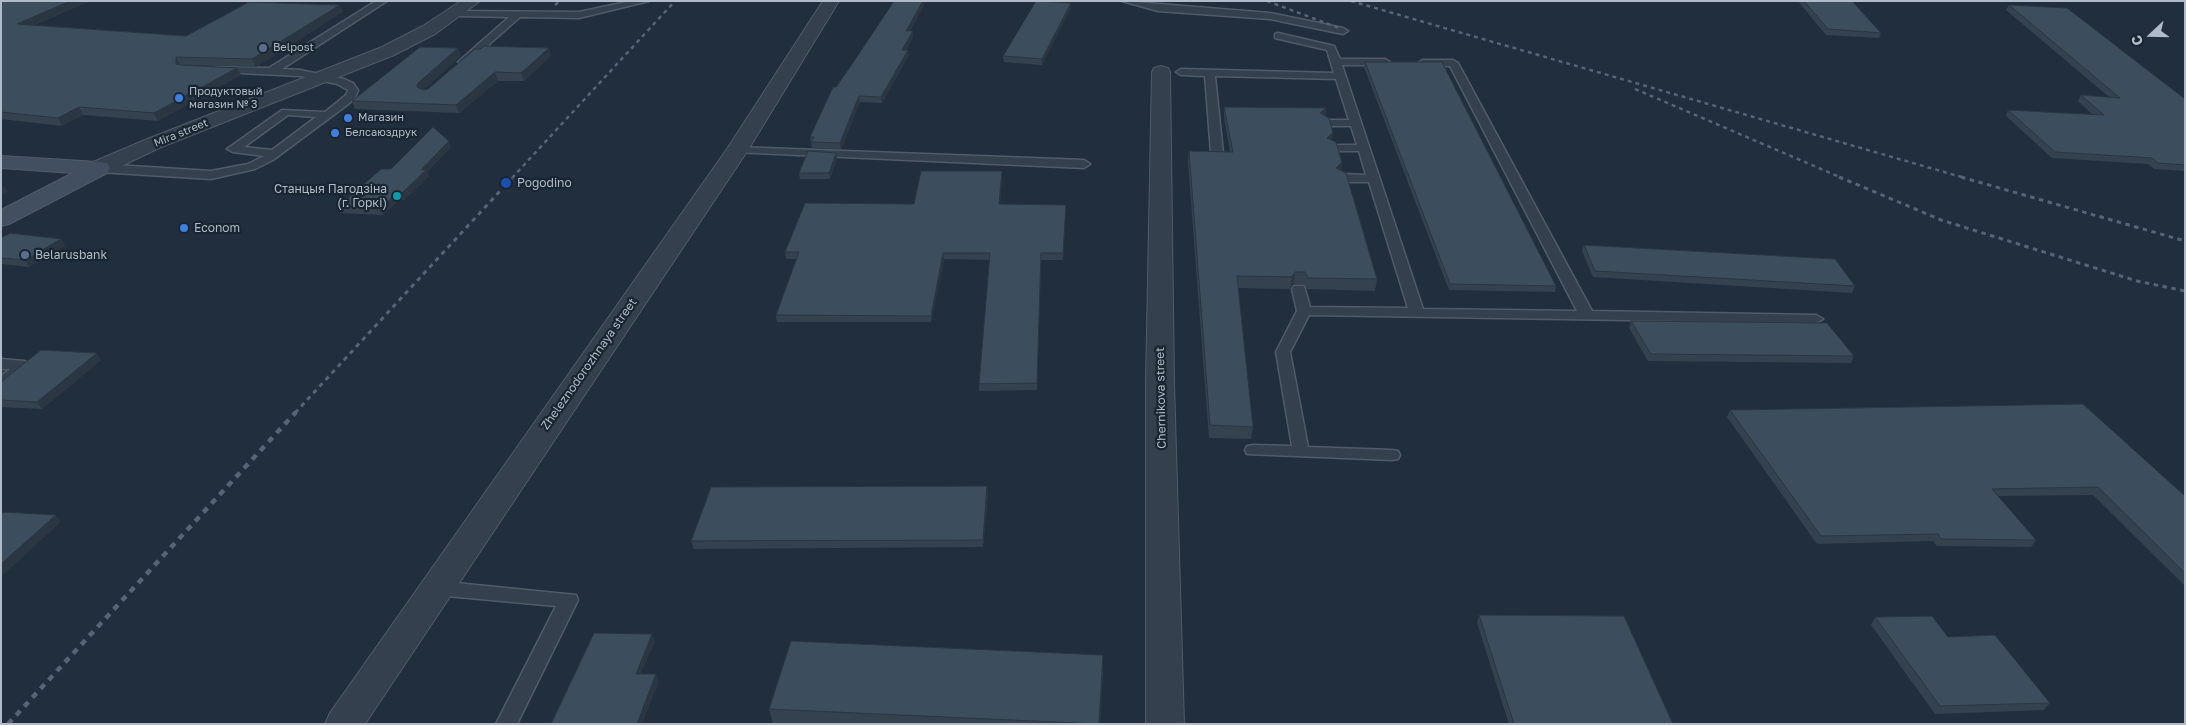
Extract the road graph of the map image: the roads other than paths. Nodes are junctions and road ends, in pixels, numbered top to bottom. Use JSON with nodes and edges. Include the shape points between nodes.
{"nodes":[{"id":1,"x":383,"y":1,"type":"edge"},
{"id":2,"x":472,"y":1,"type":"edge"},
{"id":3,"x":644,"y":1,"type":"edge"},
{"id":4,"x":831,"y":1,"type":"edge"},
{"id":5,"x":1126,"y":1,"type":"edge"},
{"id":6,"x":457,"y":13,"type":"junction"},
{"id":7,"x":518,"y":14,"type":"junction"},
{"id":8,"x":1343,"y":31,"type":"dead end"},
{"id":9,"x":1278,"y":36,"type":"dead end"},
{"id":10,"x":1335,"y":62,"type":"junction"},
{"id":11,"x":1394,"y":62,"type":"edge"},
{"id":12,"x":1414,"y":63,"type":"edge"},
{"id":13,"x":204,"y":69,"type":"edge"},
{"id":14,"x":454,"y":70,"type":"edge"},
{"id":15,"x":270,"y":72,"type":"junction"},
{"id":16,"x":1171,"y":72,"type":"joint"},
{"id":17,"x":1210,"y":73,"type":"junction"},
{"id":18,"x":1340,"y":76,"type":"junction"},
{"id":19,"x":320,"y":78,"type":"junction"},
{"id":20,"x":327,"y":115,"type":"junction"},
{"id":21,"x":1326,"y":123,"type":"edge"},
{"id":22,"x":1356,"y":123,"type":"junction"},
{"id":23,"x":1333,"y":148,"type":"edge"},
{"id":24,"x":1363,"y":148,"type":"junction"},
{"id":25,"x":737,"y":150,"type":"junction"},
{"id":26,"x":1217,"y":153,"type":"edge"},
{"id":27,"x":275,"y":154,"type":"junction"},
{"id":28,"x":1,"y":162,"type":"edge"},
{"id":29,"x":1084,"y":164,"type":"dead end"},
{"id":30,"x":99,"y":168,"type":"junction"},
{"id":31,"x":1342,"y":178,"type":"edge"},
{"id":32,"x":1374,"y":179,"type":"junction"},
{"id":33,"x":1,"y":219,"type":"edge"},
{"id":34,"x":1298,"y":289,"type":"dead end"},
{"id":35,"x":1304,"y":311,"type":"junction"},
{"id":36,"x":1418,"y":313,"type":"junction"},
{"id":37,"x":1587,"y":316,"type":"junction"},
{"id":38,"x":1816,"y":319,"type":"dead end"},
{"id":39,"x":1,"y":364,"type":"edge"},
{"id":40,"x":1,"y":384,"type":"edge"},
{"id":41,"x":1252,"y":450,"type":"dead end"},
{"id":42,"x":1301,"y":452,"type":"junction"},
{"id":43,"x":1392,"y":455,"type":"dead end"},
{"id":44,"x":436,"y":588,"type":"junction"},
{"id":45,"x":344,"y":724,"type":"edge"},
{"id":46,"x":506,"y":724,"type":"edge"},
{"id":47,"x":1165,"y":724,"type":"edge"}],
"edges":[{"from":1,"to":15,"type":"lane"},
{"from":2,"to":6,"type":"street","name":"Mira street"},
{"from":3,"to":7,"type":"lane","via":[[579,15]]},
{"from":4,"to":25,"type":"street","name":"Zheleznodorozhnaya street"},
{"from":5,"to":8,"type":"lane","via":[[1158,8],[1270,16]]},
{"from":6,"to":7,"type":"lane"},
{"from":6,"to":19,"type":"street","name":"Mira street","via":[[408,42]]},
{"from":7,"to":14,"type":"lane"},
{"from":9,"to":10,"type":"lane","via":[[1331,48]]},
{"from":10,"to":11,"type":"lane"},
{"from":10,"to":18,"type":"lane"},
{"from":12,"to":37,"type":"lane","via":[[1454,63]]},
{"from":13,"to":15,"type":"lane"},
{"from":15,"to":19,"type":"lane","via":[[300,73]]},
{"from":16,"to":17,"type":"lane"},
{"from":16,"to":47,"type":"street","name":"Chernikova street","via":[[1160,383]]},
{"from":17,"to":18,"type":"lane"},
{"from":17,"to":26,"type":"lane"},
{"from":18,"to":22,"type":"lane"},
{"from":19,"to":20,"type":"lane","via":[[349,84],[353,90],[351,96]]},
{"from":19,"to":30,"type":"street","name":"Mira street"},
{"from":20,"to":27,"type":"lane"},
{"from":20,"to":27,"type":"lane","via":[[286,112],[233,149]]},
{"from":21,"to":22,"type":"lane"},
{"from":22,"to":24,"type":"lane"},
{"from":23,"to":24,"type":"lane"},
{"from":24,"to":32,"type":"lane"},
{"from":25,"to":29,"type":"lane"},
{"from":25,"to":44,"type":"street","name":"Zheleznodorozhnaya street"},
{"from":27,"to":30,"type":"lane","via":[[251,167],[211,175]]},
{"from":28,"to":30,"type":"main road"},
{"from":30,"to":33,"type":"main road","name":"Mira street"},
{"from":31,"to":32,"type":"lane"},
{"from":32,"to":36,"type":"lane"},
{"from":34,"to":35,"type":"lane"},
{"from":35,"to":36,"type":"lane"},
{"from":35,"to":42,"type":"lane","via":[[1284,352]]},
{"from":36,"to":37,"type":"lane"},
{"from":37,"to":38,"type":"lane"},
{"from":39,"to":40,"type":"lane","via":[[24,366]]},
{"from":41,"to":42,"type":"lane"},
{"from":42,"to":43,"type":"lane"},
{"from":44,"to":45,"type":"street","name":"Zheleznodorozhnaya street"},
{"from":44,"to":46,"type":"lane","via":[[569,600]]}]}
